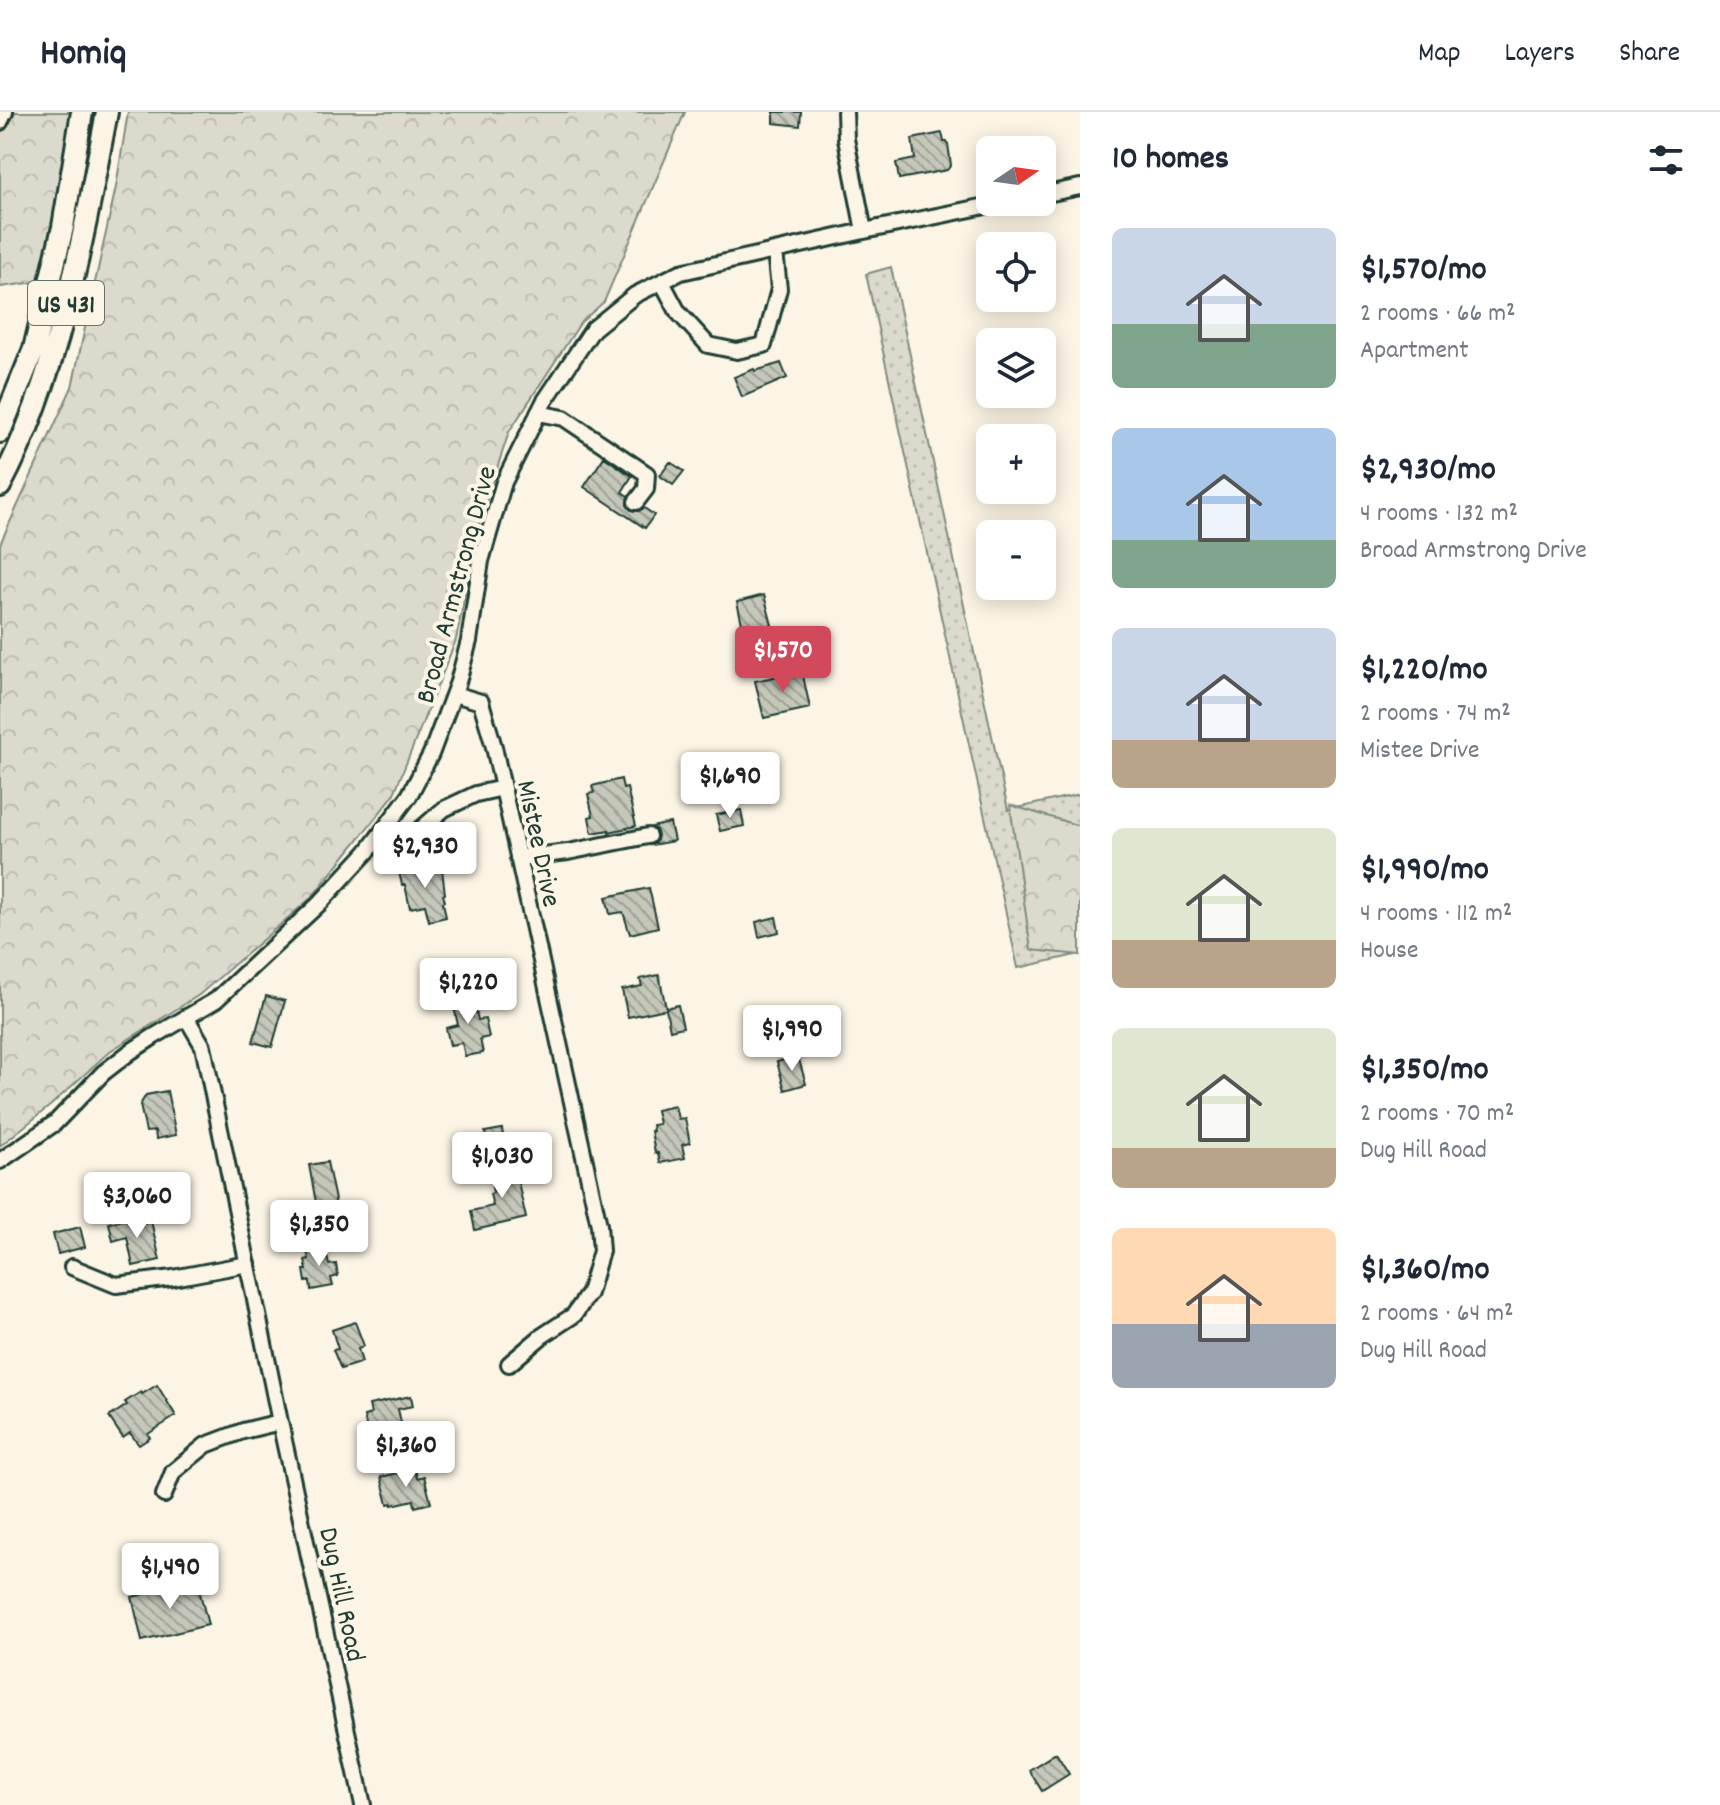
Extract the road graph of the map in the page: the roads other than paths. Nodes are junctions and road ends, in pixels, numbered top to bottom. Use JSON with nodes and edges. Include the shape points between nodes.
{"nodes":[{"id":1,"x":5,"y":112,"type":"edge"},
{"id":2,"x":82,"y":112,"type":"edge"},
{"id":3,"x":107,"y":112,"type":"edge"},
{"id":4,"x":845,"y":112,"type":"edge"},
{"id":5,"x":0,"y":122,"type":"edge"},
{"id":6,"x":1080,"y":187,"type":"edge"},
{"id":7,"x":1056,"y":192,"type":"edge"},
{"id":8,"x":976,"y":208,"type":"edge"},
{"id":9,"x":864,"y":231,"type":"junction"},
{"id":10,"x":775,"y":251,"type":"junction"},
{"id":11,"x":662,"y":282,"type":"junction"},
{"id":12,"x":538,"y":413,"type":"junction"},
{"id":13,"x":0,"y":432,"type":"edge"},
{"id":14,"x":0,"y":486,"type":"edge"},
{"id":15,"x":636,"y":502,"type":"dead end"},
{"id":16,"x":454,"y":694,"type":"junction"},
{"id":17,"x":503,"y":788,"type":"junction"},
{"id":18,"x":648,"y":836,"type":"dead end"},
{"id":19,"x":518,"y":858,"type":"junction"},
{"id":20,"x":404,"y":859,"type":"dead end"},
{"id":21,"x":186,"y":1017,"type":"junction"},
{"id":22,"x":0,"y":1161,"type":"edge"},
{"id":23,"x":248,"y":1264,"type":"junction"},
{"id":24,"x":72,"y":1267,"type":"dead end"},
{"id":25,"x":509,"y":1364,"type":"dead end"},
{"id":26,"x":280,"y":1422,"type":"junction"},
{"id":27,"x":164,"y":1495,"type":"dead end"},
{"id":28,"x":363,"y":1805,"type":"edge"}],
"edges":[{"from":1,"to":5,"type":"street"},
{"from":2,"to":13,"type":"highway","number":"US 431","via":[[63,227],[34,349]]},
{"from":3,"to":14,"type":"highway","number":"US 431","via":[[76,268],[53,351]]},
{"from":4,"to":9,"type":"street"},
{"from":6,"to":7,"type":"street"},
{"from":8,"to":9,"type":"street","name":"Broad Armstrong Drive"},
{"from":9,"to":10,"type":"street","name":"Broad Armstrong Drive"},
{"from":10,"to":11,"type":"street","name":"Broad Armstrong Drive","via":[[681,272]]},
{"from":10,"to":11,"type":"street","via":[[779,289],[764,345],[737,351],[708,345],[678,312]]},
{"from":11,"to":12,"type":"street","name":"Broad Armstrong Drive","via":[[635,295],[593,329]]},
{"from":12,"to":15,"type":"street","via":[[564,418],[647,474],[646,489]]},
{"from":12,"to":16,"type":"street","name":"Broad Armstrong Drive","via":[[504,482],[481,561],[469,641]]},
{"from":16,"to":17,"type":"street","name":"Mistee Drive","via":[[481,702]]},
{"from":16,"to":21,"type":"street","name":"Broad Armstrong Drive","via":[[409,796],[367,852],[216,1000]]},
{"from":17,"to":19,"type":"street","name":"Mistee Drive"},
{"from":17,"to":20,"type":"street","via":[[444,809],[414,835]]},
{"from":18,"to":19,"type":"street"},
{"from":19,"to":25,"type":"street","name":"Mistee Drive","via":[[601,1251],[589,1293],[574,1315]]},
{"from":21,"to":22,"type":"street","via":[[130,1052],[55,1123]]},
{"from":21,"to":23,"type":"street","name":"Dug Hill Road","via":[[203,1046]]},
{"from":23,"to":24,"type":"street","via":[[116,1285]]},
{"from":23,"to":26,"type":"street","name":"Dug Hill Road"},
{"from":26,"to":27,"type":"street","via":[[206,1445],[173,1472]]},
{"from":26,"to":28,"type":"street","name":"Dug Hill Road"}]}
